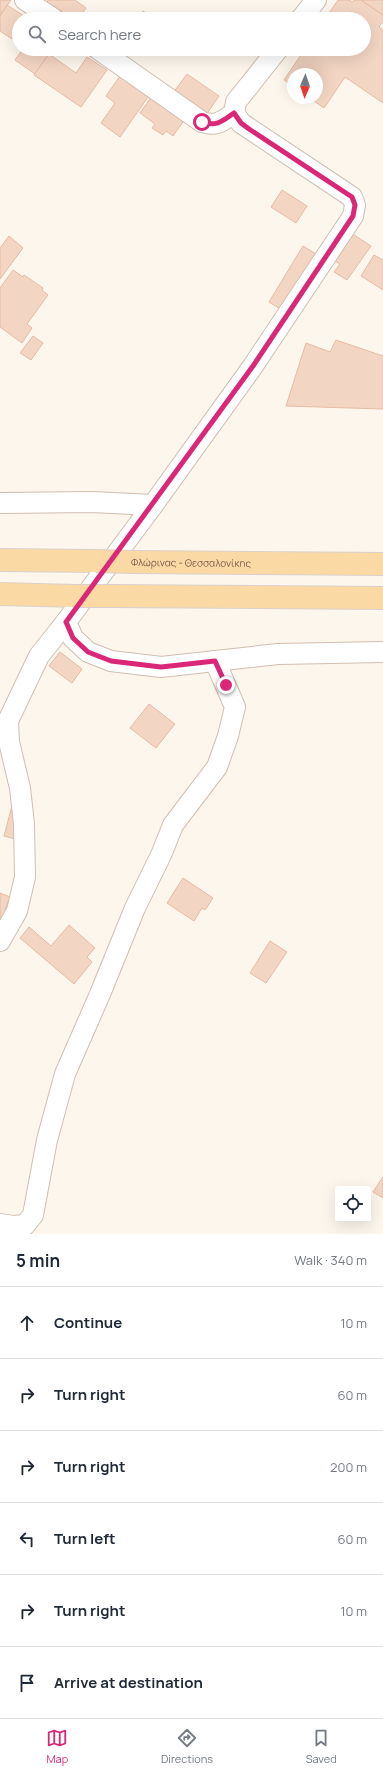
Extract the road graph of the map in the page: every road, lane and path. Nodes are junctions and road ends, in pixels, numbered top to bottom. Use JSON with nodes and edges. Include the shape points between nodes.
{"nodes":[{"id":1,"x":25,"y":0,"type":"edge"},
{"id":2,"x":316,"y":0,"type":"edge"},
{"id":3,"x":43,"y":12,"type":"edge"},
{"id":4,"x":307,"y":12,"type":"edge"},
{"id":5,"x":108,"y":56,"type":"edge"},
{"id":6,"x":272,"y":56,"type":"edge"},
{"id":7,"x":234,"y":113,"type":"junction"},
{"id":8,"x":0,"y":503,"type":"edge"},
{"id":9,"x":153,"y":505,"type":"junction"},
{"id":10,"x":0,"y":560,"type":"edge"},
{"id":11,"x":383,"y":564,"type":"edge"},
{"id":12,"x":0,"y":594,"type":"edge"},
{"id":13,"x":383,"y":598,"type":"edge"},
{"id":14,"x":66,"y":622,"type":"junction"},
{"id":15,"x":383,"y":652,"type":"edge"},
{"id":16,"x":215,"y":661,"type":"junction"},
{"id":17,"x":4,"y":723,"type":"edge"},
{"id":18,"x":0,"y":941,"type":"edge"},
{"id":19,"x":0,"y":1224,"type":"edge"}],
"edges":[{"from":1,"to":3,"type":"street"},
{"from":2,"to":4,"type":"street"},
{"from":5,"to":7,"type":"street","via":[[202,122],[210,125],[220,123]]},
{"from":6,"to":7,"type":"street","via":[[236,102]]},
{"from":7,"to":9,"type":"street","via":[[249,129],[352,197],[355,205],[353,216],[253,366]]},
{"from":8,"to":9,"type":"street","via":[[92,502]]},
{"from":9,"to":14,"type":"street"},
{"from":10,"to":11,"type":"main road","name":"Φλώρινας - Θεσσαλονίκης","bridge":true},
{"from":12,"to":13,"type":"main road","bridge":true},
{"from":14,"to":16,"type":"street","via":[[73,638],[88,652],[111,661],[161,667]]},
{"from":14,"to":17,"type":"street","via":[[39,656]]},
{"from":15,"to":16,"type":"street","via":[[278,654]]},
{"from":16,"to":19,"type":"street","via":[[235,707],[217,767],[173,824],[65,1074],[47,1140],[33,1215],[25,1226]]},
{"from":17,"to":18,"type":"street","via":[[20,788],[25,877],[16,911]]}]}
